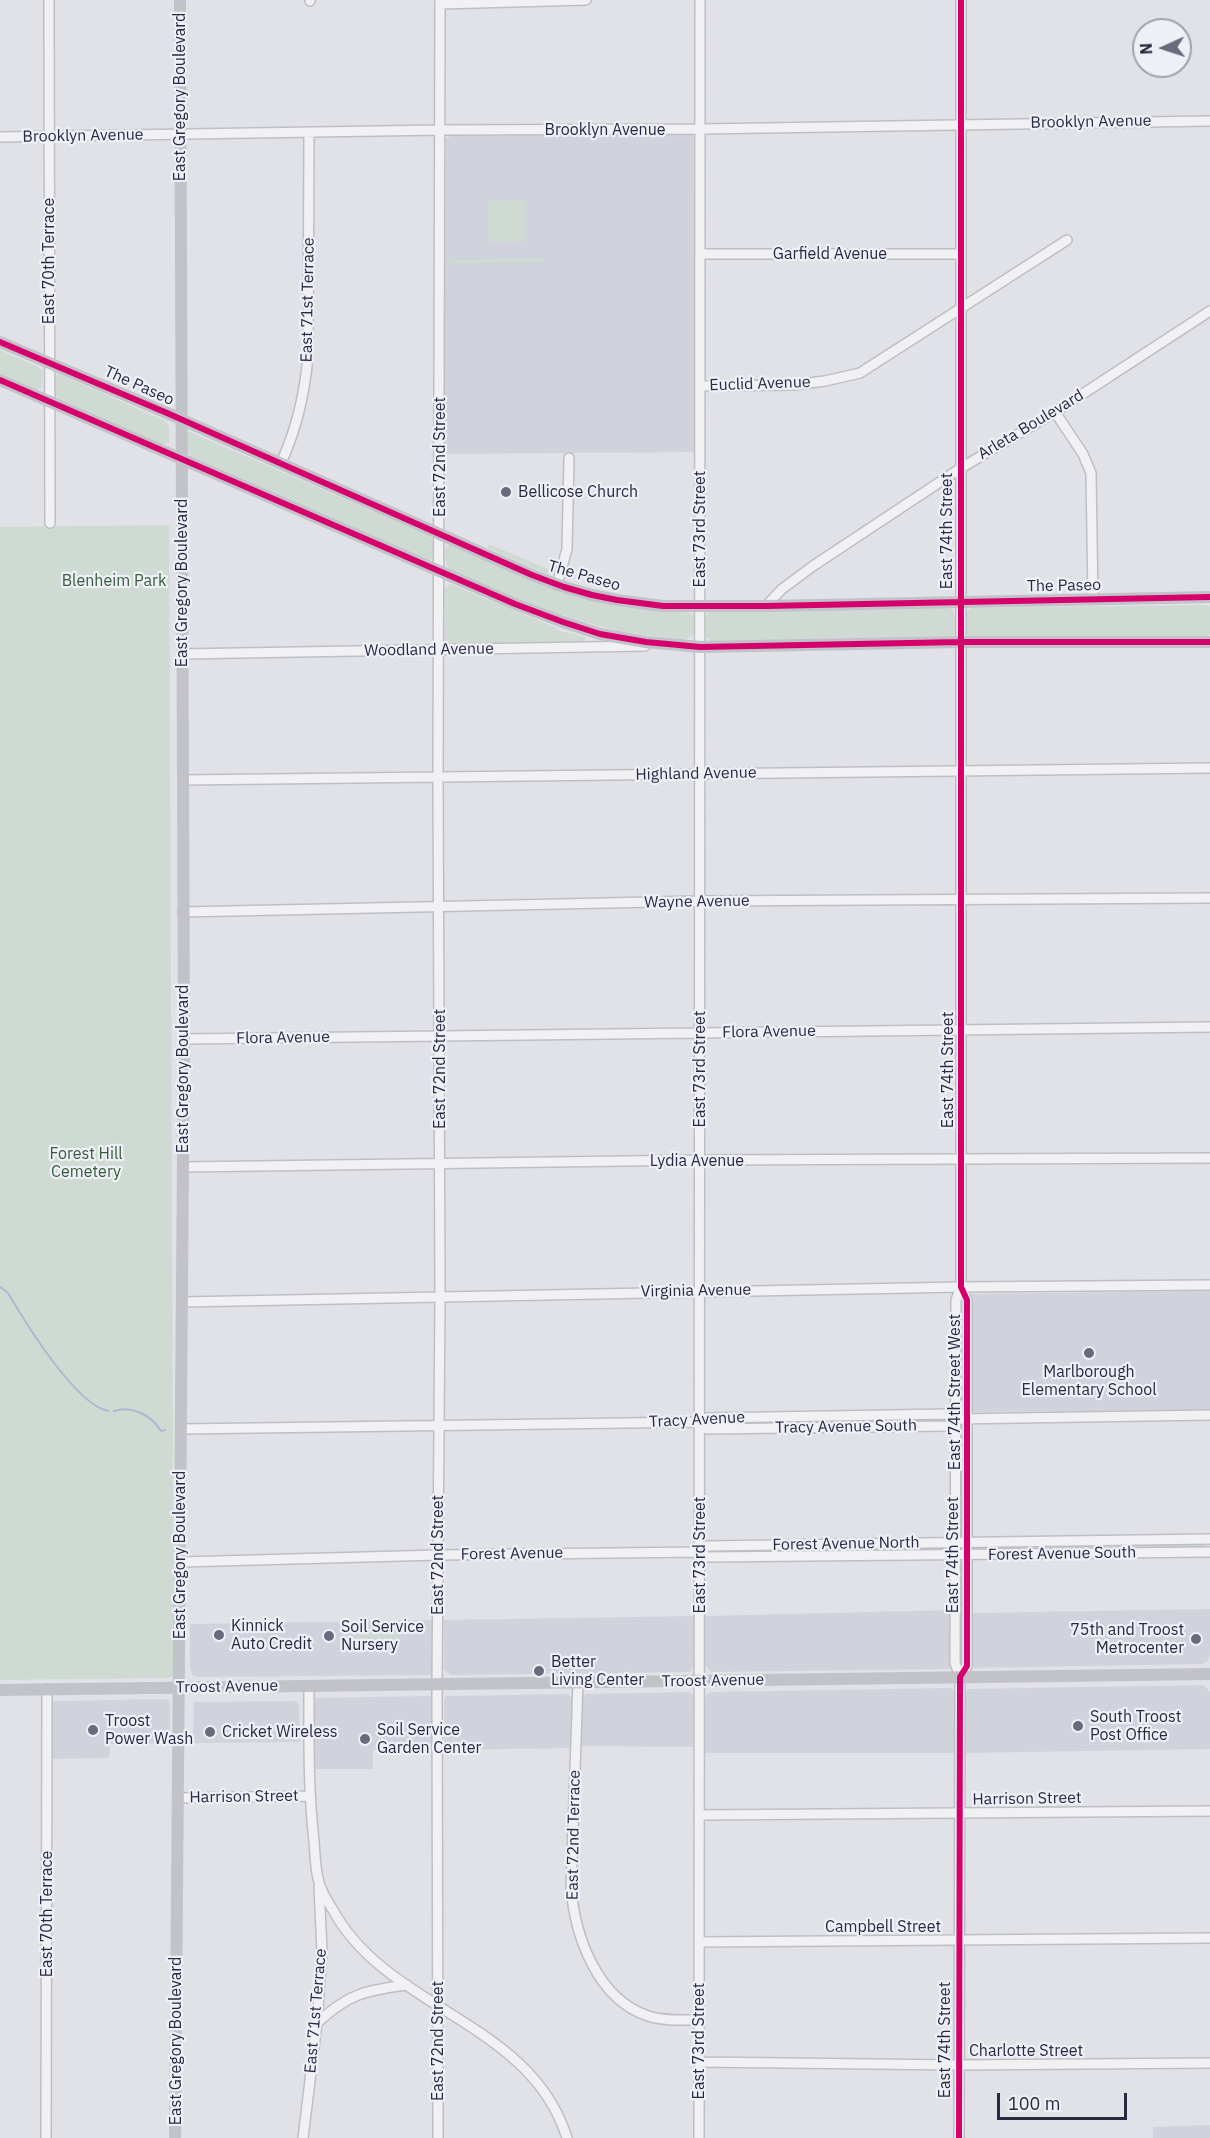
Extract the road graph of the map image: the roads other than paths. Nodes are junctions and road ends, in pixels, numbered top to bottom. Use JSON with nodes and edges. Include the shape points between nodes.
{"nodes":[{"id":1,"x":49,"y":0,"type":"edge"},
{"id":2,"x":180,"y":0,"type":"edge"},
{"id":3,"x":586,"y":0,"type":"edge"},
{"id":4,"x":700,"y":0,"type":"edge"},
{"id":5,"x":962,"y":0,"type":"edge"},
{"id":6,"x":440,"y":2,"type":"edge"},
{"id":7,"x":1210,"y":121,"type":"edge"},
{"id":8,"x":961,"y":124,"type":"junction"},
{"id":9,"x":701,"y":129,"type":"junction"},
{"id":10,"x":440,"y":130,"type":"junction"},
{"id":11,"x":309,"y":133,"type":"junction"},
{"id":12,"x":179,"y":135,"type":"junction"},
{"id":13,"x":49,"y":136,"type":"junction"},
{"id":14,"x":0,"y":137,"type":"edge"},
{"id":15,"x":1068,"y":240,"type":"dead end"},
{"id":16,"x":700,"y":254,"type":"junction"},
{"id":17,"x":960,"y":254,"type":"junction"},
{"id":18,"x":960,"y":309,"type":"junction"},
{"id":19,"x":1210,"y":311,"type":"edge"},
{"id":20,"x":0,"y":342,"type":"edge"},
{"id":21,"x":49,"y":361,"type":"junction"},
{"id":22,"x":0,"y":380,"type":"edge"},
{"id":23,"x":700,"y":386,"type":"junction"},
{"id":24,"x":49,"y":401,"type":"junction"},
{"id":25,"x":1055,"y":412,"type":"junction"},
{"id":26,"x":180,"y":419,"type":"junction"},
{"id":27,"x":569,"y":458,"type":"dead end"},
{"id":28,"x":181,"y":459,"type":"junction"},
{"id":29,"x":281,"y":463,"type":"junction"},
{"id":30,"x":961,"y":468,"type":"junction"},
{"id":31,"x":50,"y":523,"type":"dead end"},
{"id":32,"x":439,"y":533,"type":"junction"},
{"id":33,"x":439,"y":571,"type":"junction"},
{"id":34,"x":557,"y":585,"type":"junction"},
{"id":35,"x":1210,"y":597,"type":"edge"},
{"id":36,"x":1093,"y":599,"type":"junction"},
{"id":37,"x":961,"y":602,"type":"junction"},
{"id":38,"x":700,"y":606,"type":"junction"},
{"id":39,"x":766,"y":606,"type":"junction"},
{"id":40,"x":962,"y":642,"type":"junction"},
{"id":41,"x":1210,"y":642,"type":"edge"},
{"id":42,"x":676,"y":645,"type":"junction"},
{"id":43,"x":700,"y":647,"type":"junction"},
{"id":44,"x":439,"y":649,"type":"junction"},
{"id":45,"x":182,"y":654,"type":"junction"},
{"id":46,"x":1210,"y":768,"type":"edge"},
{"id":47,"x":962,"y":771,"type":"junction"},
{"id":48,"x":701,"y":774,"type":"junction"},
{"id":49,"x":438,"y":777,"type":"junction"},
{"id":50,"x":183,"y":780,"type":"junction"},
{"id":51,"x":1210,"y":898,"type":"edge"},
{"id":52,"x":962,"y":899,"type":"junction"},
{"id":53,"x":700,"y":901,"type":"junction"},
{"id":54,"x":439,"y":907,"type":"junction"},
{"id":55,"x":183,"y":912,"type":"junction"},
{"id":56,"x":1210,"y":1027,"type":"edge"},
{"id":57,"x":961,"y":1030,"type":"junction"},
{"id":58,"x":700,"y":1033,"type":"junction"},
{"id":59,"x":440,"y":1036,"type":"junction"},
{"id":60,"x":184,"y":1039,"type":"junction"},
{"id":61,"x":1210,"y":1158,"type":"edge"},
{"id":62,"x":961,"y":1159,"type":"junction"},
{"id":63,"x":700,"y":1160,"type":"junction"},
{"id":64,"x":440,"y":1163,"type":"junction"},
{"id":65,"x":183,"y":1167,"type":"junction"},
{"id":66,"x":1210,"y":1285,"type":"edge"},
{"id":67,"x":961,"y":1287,"type":"junction"},
{"id":68,"x":700,"y":1291,"type":"junction"},
{"id":69,"x":440,"y":1296,"type":"junction"},
{"id":70,"x":182,"y":1302,"type":"junction"},
{"id":71,"x":1210,"y":1415,"type":"edge"},
{"id":72,"x":955,"y":1419,"type":"junction"},
{"id":73,"x":966,"y":1419,"type":"junction"},
{"id":74,"x":700,"y":1422,"type":"junction"},
{"id":75,"x":439,"y":1426,"type":"junction"},
{"id":76,"x":181,"y":1429,"type":"junction"},
{"id":77,"x":1210,"y":1539,"type":"edge"},
{"id":78,"x":956,"y":1542,"type":"junction"},
{"id":79,"x":967,"y":1542,"type":"junction"},
{"id":80,"x":699,"y":1552,"type":"junction"},
{"id":81,"x":1210,"y":1552,"type":"edge"},
{"id":82,"x":438,"y":1555,"type":"junction"},
{"id":83,"x":956,"y":1555,"type":"junction"},
{"id":84,"x":967,"y":1555,"type":"junction"},
{"id":85,"x":180,"y":1562,"type":"junction"},
{"id":86,"x":1210,"y":1674,"type":"edge"},
{"id":87,"x":960,"y":1677,"type":"junction"},
{"id":88,"x":700,"y":1681,"type":"junction"},
{"id":89,"x":578,"y":1682,"type":"junction"},
{"id":90,"x":437,"y":1684,"type":"junction"},
{"id":91,"x":309,"y":1686,"type":"junction"},
{"id":92,"x":179,"y":1688,"type":"junction"},
{"id":93,"x":47,"y":1689,"type":"junction"},
{"id":94,"x":0,"y":1690,"type":"edge"},
{"id":95,"x":309,"y":1796,"type":"junction"},
{"id":96,"x":178,"y":1798,"type":"junction"},
{"id":97,"x":1210,"y":1810,"type":"edge"},
{"id":98,"x":961,"y":1813,"type":"junction"},
{"id":99,"x":700,"y":1815,"type":"junction"},
{"id":100,"x":319,"y":1884,"type":"junction"},
{"id":101,"x":1210,"y":1938,"type":"edge"},
{"id":102,"x":958,"y":1940,"type":"junction"},
{"id":103,"x":699,"y":1942,"type":"junction"},
{"id":104,"x":407,"y":1985,"type":"junction"},
{"id":105,"x":438,"y":2005,"type":"junction"},
{"id":106,"x":699,"y":2020,"type":"junction"},
{"id":107,"x":317,"y":2023,"type":"junction"},
{"id":108,"x":699,"y":2062,"type":"junction"},
{"id":109,"x":1210,"y":2063,"type":"edge"},
{"id":110,"x":958,"y":2065,"type":"junction"},
{"id":111,"x":46,"y":2138,"type":"edge"},
{"id":112,"x":175,"y":2138,"type":"edge"},
{"id":113,"x":303,"y":2138,"type":"edge"},
{"id":114,"x":438,"y":2138,"type":"edge"},
{"id":115,"x":567,"y":2138,"type":"edge"},
{"id":116,"x":699,"y":2138,"type":"edge"},
{"id":117,"x":959,"y":2138,"type":"edge"}],
"edges":[{"from":1,"to":13,"type":"street","name":"East 70th Terrace"},
{"from":2,"to":12,"type":"main road","name":"East Gregory Boulevard"},
{"from":3,"to":6,"type":"street"},
{"from":4,"to":9,"type":"street","name":"East 73rd Street"},
{"from":5,"to":8,"type":"street","name":"East 74th Street"},
{"from":6,"to":10,"type":"street","name":"East 72nd Street"},
{"from":7,"to":8,"type":"street","name":"Brooklyn Avenue"},
{"from":8,"to":9,"type":"street","name":"Brooklyn Avenue"},
{"from":8,"to":17,"type":"street","name":"East 74th Street"},
{"from":9,"to":10,"type":"street","name":"Brooklyn Avenue"},
{"from":9,"to":16,"type":"street","name":"East 73rd Street"},
{"from":10,"to":11,"type":"street","name":"Brooklyn Avenue"},
{"from":10,"to":32,"type":"street","name":"East 72nd Street"},
{"from":11,"to":12,"type":"street","name":"Brooklyn Avenue"},
{"from":11,"to":29,"type":"street","name":"East 71st Terrace","via":[[308,364],[303,403]]},
{"from":12,"to":13,"type":"street","name":"Brooklyn Avenue"},
{"from":12,"to":26,"type":"main road","name":"East Gregory Boulevard"},
{"from":13,"to":14,"type":"street","name":"Brooklyn Avenue"},
{"from":13,"to":21,"type":"street","name":"East 70th Terrace"},
{"from":15,"to":18,"type":"street","name":"Euclid Avenue"},
{"from":16,"to":17,"type":"street","name":"Garfield Avenue"},
{"from":16,"to":23,"type":"street","name":"East 73rd Street"},
{"from":17,"to":18,"type":"street","name":"East 74th Street"},
{"from":18,"to":23,"type":"street","name":"Euclid Avenue","via":[[860,373],[793,386]]},
{"from":18,"to":30,"type":"street","name":"East 74th Street"},
{"from":19,"to":25,"type":"street","name":"Arleta Boulevard"},
{"from":20,"to":21,"type":"main road","name":"The Paseo"},
{"from":21,"to":24,"type":"street","name":"East 70th Terrace"},
{"from":21,"to":26,"type":"main road","name":"The Paseo"},
{"from":22,"to":24,"type":"main road"},
{"from":23,"to":38,"type":"street","name":"East 73rd Street"},
{"from":24,"to":28,"type":"main road"},
{"from":24,"to":31,"type":"street","name":"East 70th Terrace"},
{"from":25,"to":30,"type":"street","name":"Arleta Boulevard"},
{"from":25,"to":36,"type":"street","via":[[1083,454],[1090,473]]},
{"from":26,"to":28,"type":"main road","name":"East Gregory Boulevard"},
{"from":26,"to":29,"type":"main road","name":"The Paseo"},
{"from":27,"to":34,"type":"street","via":[[567,549]]},
{"from":28,"to":33,"type":"main road"},
{"from":28,"to":45,"type":"main road","name":"East Gregory Boulevard"},
{"from":29,"to":32,"type":"main road","name":"The Paseo"},
{"from":30,"to":37,"type":"street","name":"East 74th Street"},
{"from":30,"to":39,"type":"street","name":"Arleta Boulevard","via":[[813,566]]},
{"from":32,"to":33,"type":"street","name":"East 72nd Street"},
{"from":32,"to":34,"type":"main road","name":"The Paseo"},
{"from":33,"to":42,"type":"main road","via":[[563,622],[628,640]]},
{"from":33,"to":44,"type":"street","name":"East 72nd Street"},
{"from":34,"to":38,"type":"main road","name":"The Paseo","via":[[617,600]]},
{"from":35,"to":36,"type":"main road","name":"The Paseo"},
{"from":36,"to":37,"type":"main road","name":"The Paseo"},
{"from":37,"to":39,"type":"main road","name":"The Paseo"},
{"from":37,"to":40,"type":"street","name":"East 74th Street"},
{"from":38,"to":39,"type":"main road","name":"The Paseo"},
{"from":38,"to":43,"type":"street","name":"East 73rd Street"},
{"from":40,"to":41,"type":"main road"},
{"from":40,"to":43,"type":"main road"},
{"from":40,"to":47,"type":"street","name":"East 74th Street"},
{"from":42,"to":43,"type":"main road"},
{"from":42,"to":44,"type":"street","name":"Woodland Avenue"},
{"from":43,"to":48,"type":"street","name":"East 73rd Street"},
{"from":44,"to":45,"type":"street","name":"Woodland Avenue"},
{"from":44,"to":49,"type":"street","name":"East 72nd Street"},
{"from":45,"to":50,"type":"main road","name":"East Gregory Boulevard"},
{"from":46,"to":47,"type":"street","name":"Highland Avenue"},
{"from":47,"to":48,"type":"street","name":"Highland Avenue"},
{"from":47,"to":52,"type":"street","name":"East 74th Street"},
{"from":48,"to":49,"type":"street","name":"Highland Avenue"},
{"from":48,"to":53,"type":"street","name":"East 73rd Street"},
{"from":49,"to":50,"type":"street","name":"Highland Avenue"},
{"from":49,"to":54,"type":"street","name":"East 72nd Street"},
{"from":50,"to":55,"type":"main road","name":"East Gregory Boulevard"},
{"from":51,"to":52,"type":"street","name":"Wayne Avenue"},
{"from":52,"to":53,"type":"street","name":"Wayne Avenue"},
{"from":52,"to":57,"type":"street","name":"East 74th Street"},
{"from":53,"to":54,"type":"street","name":"Wayne Avenue"},
{"from":53,"to":58,"type":"street","name":"East 73rd Street"},
{"from":54,"to":55,"type":"street","name":"Wayne Avenue"},
{"from":54,"to":59,"type":"street","name":"East 72nd Street"},
{"from":55,"to":60,"type":"main road","name":"East Gregory Boulevard"},
{"from":56,"to":57,"type":"street","name":"Flora Avenue"},
{"from":57,"to":58,"type":"street","name":"Flora Avenue"},
{"from":57,"to":62,"type":"street","name":"East 74th Street"},
{"from":58,"to":59,"type":"street","name":"Flora Avenue"},
{"from":58,"to":63,"type":"street","name":"East 73rd Street"},
{"from":59,"to":60,"type":"street","name":"Flora Avenue"},
{"from":59,"to":64,"type":"street","name":"East 72nd Street"},
{"from":60,"to":65,"type":"main road","name":"East Gregory Boulevard"},
{"from":61,"to":62,"type":"street","name":"Lydia Avenue"},
{"from":62,"to":63,"type":"street","name":"Lydia Avenue"},
{"from":62,"to":67,"type":"street","name":"East 74th Street"},
{"from":63,"to":64,"type":"street","name":"Lydia Avenue"},
{"from":63,"to":68,"type":"street","name":"East 73rd Street"},
{"from":64,"to":65,"type":"street","name":"Lydia Avenue"},
{"from":64,"to":69,"type":"street","name":"East 72nd Street"},
{"from":65,"to":70,"type":"main road","name":"East Gregory Boulevard"},
{"from":66,"to":67,"type":"street","name":"Virginia Avenue"},
{"from":67,"to":68,"type":"street","name":"Virginia Avenue"},
{"from":67,"to":72,"type":"street","name":"East 74th Street West","via":[[956,1300]]},
{"from":67,"to":73,"type":"street","name":"East 74th Street","via":[[967,1300]]},
{"from":68,"to":69,"type":"street","name":"Virginia Avenue"},
{"from":68,"to":74,"type":"street","name":"East 73rd Street"},
{"from":69,"to":70,"type":"street","name":"Virginia Avenue"},
{"from":69,"to":75,"type":"street","name":"East 72nd Street"},
{"from":70,"to":76,"type":"main road","name":"East Gregory Boulevard"},
{"from":71,"to":73,"type":"street","name":"Tracy Avenue"},
{"from":72,"to":73,"type":"street","name":"Tracy Avenue"},
{"from":72,"to":74,"type":"street","name":"Tracy Avenue","via":[[949,1414],[707,1418]]},
{"from":72,"to":78,"type":"street","name":"East 74th Street West"},
{"from":73,"to":79,"type":"street","name":"East 74th Street"},
{"from":74,"to":75,"type":"street","name":"Tracy Avenue"},
{"from":74,"to":80,"type":"street","name":"East 73rd Street"},
{"from":75,"to":76,"type":"street","name":"Tracy Avenue"},
{"from":75,"to":82,"type":"street","name":"East 72nd Street"},
{"from":76,"to":85,"type":"main road","name":"East Gregory Boulevard"},
{"from":77,"to":79,"type":"street","name":"Forest Avenue North"},
{"from":78,"to":79,"type":"street","name":"Forest Avenue North"},
{"from":78,"to":80,"type":"street","name":"Forest Avenue North","via":[[707,1546]]},
{"from":78,"to":83,"type":"street","name":"East 74th Street West"},
{"from":79,"to":84,"type":"street","name":"East 74th Street"},
{"from":80,"to":82,"type":"street","name":"Forest Avenue"},
{"from":80,"to":83,"type":"street","name":"Forest Avenue South","via":[[708,1557]]},
{"from":80,"to":88,"type":"street","name":"East 73rd Street"},
{"from":81,"to":84,"type":"street","name":"Forest Avenue South"},
{"from":82,"to":85,"type":"street","name":"Forest Avenue"},
{"from":82,"to":90,"type":"street","name":"East 72nd Street"},
{"from":83,"to":84,"type":"street","name":"Forest Avenue South"},
{"from":83,"to":87,"type":"street","name":"East 74th Street West","via":[[955,1665]]},
{"from":84,"to":87,"type":"street","name":"East 74th Street","via":[[966,1666]]},
{"from":85,"to":92,"type":"main road","name":"East Gregory Boulevard"},
{"from":86,"to":87,"type":"main road","name":"Troost Avenue"},
{"from":87,"to":88,"type":"main road","name":"Troost Avenue"},
{"from":87,"to":98,"type":"street","name":"East 74th Street"},
{"from":88,"to":89,"type":"main road","name":"Troost Avenue"},
{"from":88,"to":99,"type":"street","name":"East 73rd Street"},
{"from":89,"to":90,"type":"main road","name":"Troost Avenue"},
{"from":89,"to":106,"type":"street","name":"East 72nd Terrace","via":[[572,1888],[578,1932],[598,1973],[620,2001],[648,2016]]},
{"from":90,"to":91,"type":"main road","name":"Troost Avenue"},
{"from":90,"to":105,"type":"street","name":"East 72nd Street"},
{"from":91,"to":92,"type":"main road","name":"Troost Avenue"},
{"from":91,"to":95,"type":"street","name":"East 71st Terrace"},
{"from":92,"to":93,"type":"main road","name":"Troost Avenue"},
{"from":92,"to":96,"type":"main road","name":"East Gregory Boulevard"},
{"from":93,"to":94,"type":"main road","name":"Troost Avenue"},
{"from":93,"to":111,"type":"street","name":"East 70th Terrace"},
{"from":95,"to":96,"type":"street","name":"Harrison Street"},
{"from":95,"to":100,"type":"street","name":"East 71st Terrace"},
{"from":96,"to":112,"type":"main road","name":"East Gregory Boulevard"},
{"from":97,"to":98,"type":"street","name":"Harrison Street"},
{"from":98,"to":99,"type":"street","name":"Harrison Street"},
{"from":98,"to":102,"type":"street","name":"East 74th Street"},
{"from":99,"to":103,"type":"street","name":"East 73rd Street"},
{"from":100,"to":104,"type":"street","name":"East 71st Terrace","via":[[357,1946]]},
{"from":100,"to":107,"type":"street","name":"East 71st Terrace","via":[[322,1951]]},
{"from":101,"to":102,"type":"street","name":"Campbell Street"},
{"from":102,"to":103,"type":"street","name":"Campbell Street"},
{"from":102,"to":110,"type":"street","name":"East 74th Street"},
{"from":103,"to":106,"type":"street","name":"East 73rd Street"},
{"from":104,"to":105,"type":"street"},
{"from":104,"to":107,"type":"street","via":[[356,1995],[334,2007]]},
{"from":105,"to":114,"type":"street","name":"East 72nd Street"},
{"from":105,"to":115,"type":"street","via":[[492,2040],[526,2072],[551,2100]]},
{"from":106,"to":108,"type":"street","name":"East 73rd Street"},
{"from":107,"to":113,"type":"street","name":"East 71st Terrace"},
{"from":108,"to":110,"type":"street","name":"Charlotte Street"},
{"from":108,"to":116,"type":"street","name":"East 73rd Street"},
{"from":109,"to":110,"type":"street","name":"Charlotte Street"},
{"from":110,"to":117,"type":"street","name":"East 74th Street"}]}
